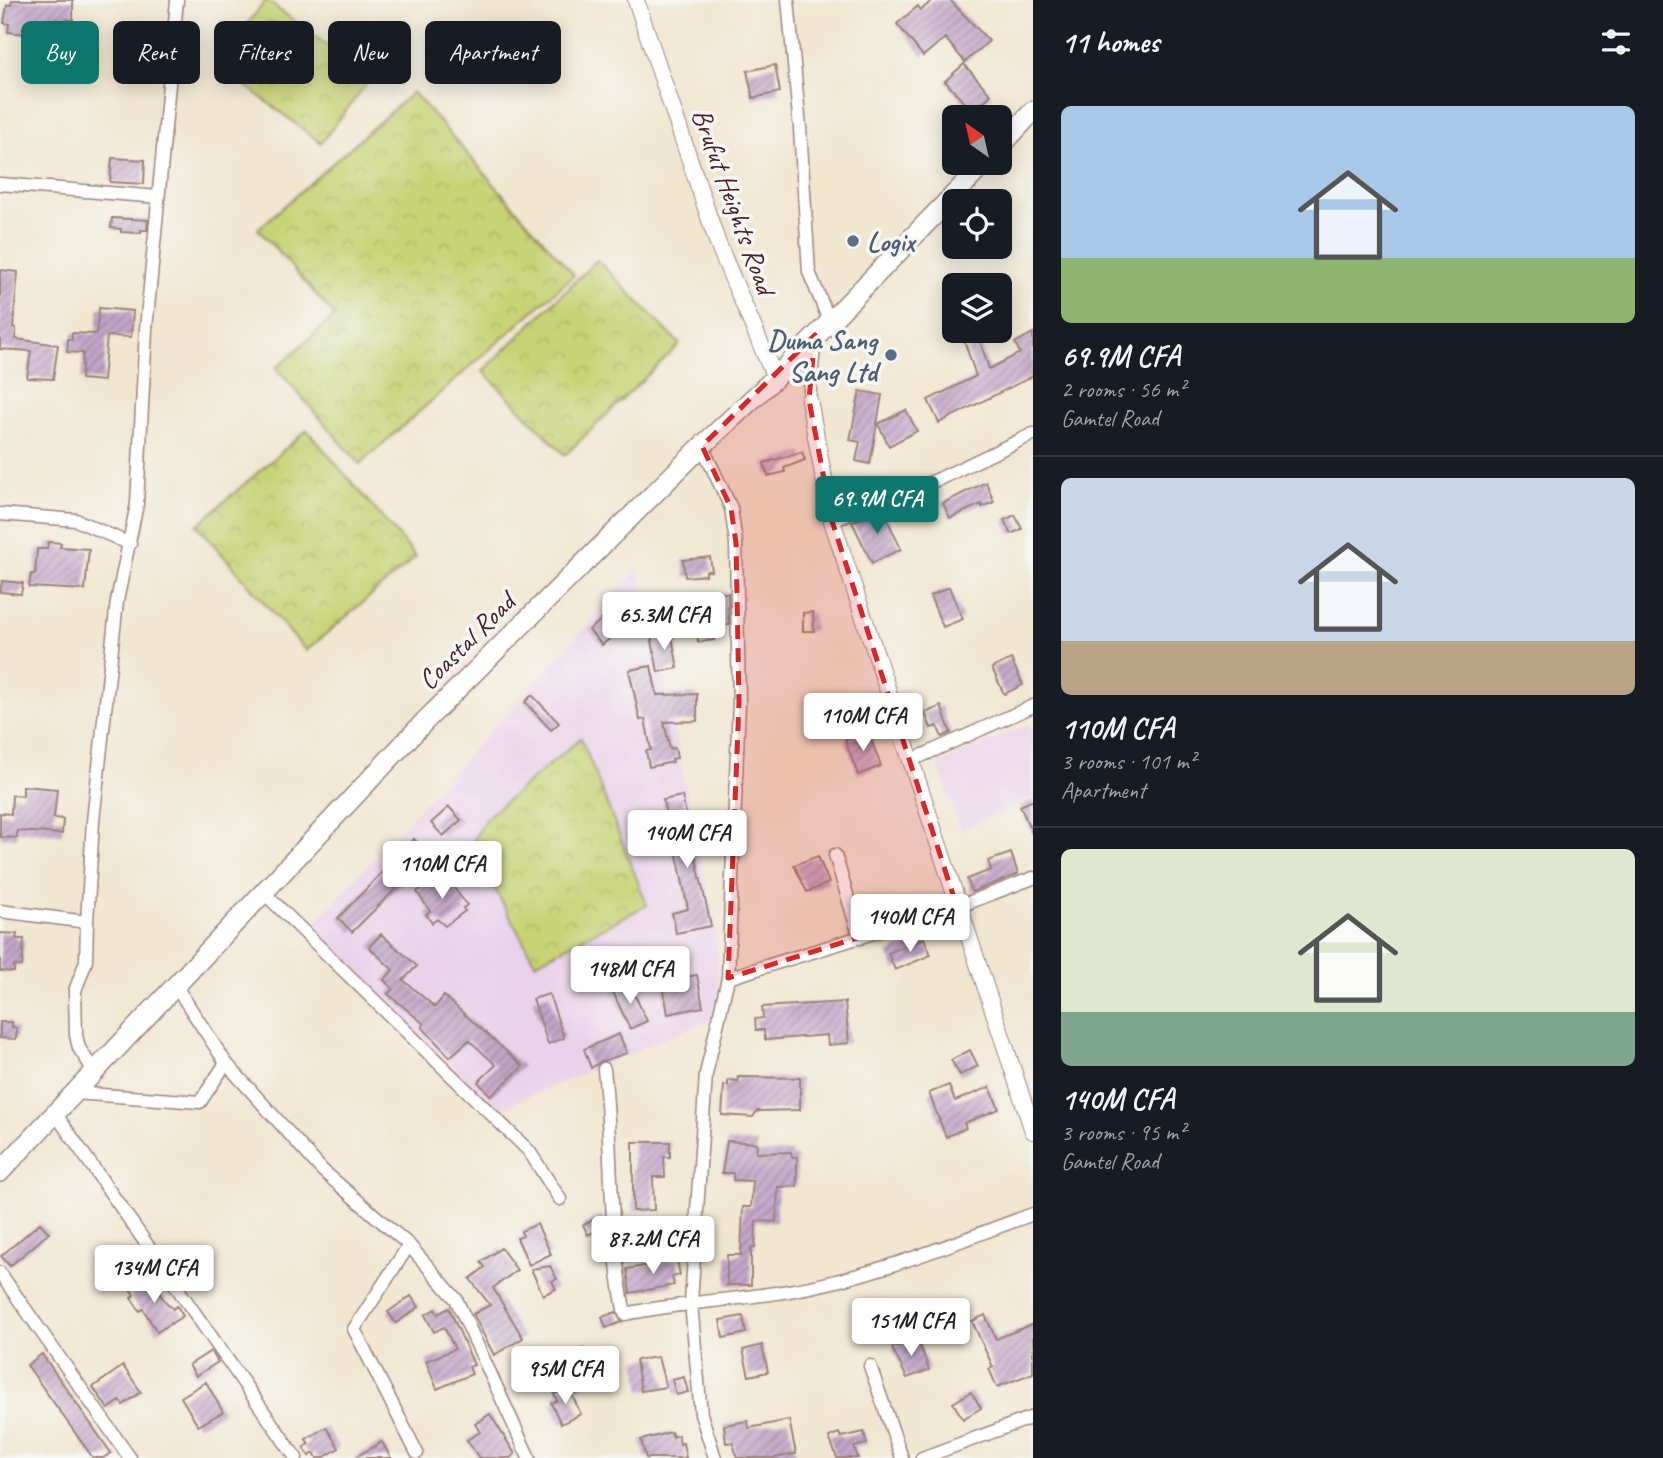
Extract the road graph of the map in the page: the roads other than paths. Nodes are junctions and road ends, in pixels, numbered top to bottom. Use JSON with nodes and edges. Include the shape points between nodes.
{"nodes":[{"id":1,"x":177,"y":0,"type":"edge"},
{"id":2,"x":636,"y":0,"type":"edge"},
{"id":3,"x":788,"y":0,"type":"edge"},
{"id":4,"x":1033,"y":111,"type":"edge"},
{"id":5,"x":1012,"y":134,"type":"edge"},
{"id":6,"x":973,"y":175,"type":"edge"},
{"id":7,"x":0,"y":184,"type":"edge"},
{"id":8,"x":158,"y":197,"type":"junction"},
{"id":9,"x":829,"y":320,"type":"junction"},
{"id":10,"x":815,"y":335,"type":"junction"},
{"id":11,"x":775,"y":377,"type":"junction"},
{"id":12,"x":809,"y":400,"type":"joint"},
{"id":13,"x":1033,"y":434,"type":"edge"},
{"id":14,"x":702,"y":446,"type":"junction"},
{"id":15,"x":0,"y":514,"type":"edge"},
{"id":16,"x":832,"y":521,"type":"junction"},
{"id":17,"x":130,"y":544,"type":"junction"},
{"id":18,"x":1033,"y":706,"type":"edge"},
{"id":19,"x":910,"y":761,"type":"junction"},
{"id":20,"x":835,"y":855,"type":"dead end"},
{"id":21,"x":1033,"y":878,"type":"edge"},
{"id":22,"x":262,"y":891,"type":"junction"},
{"id":23,"x":957,"y":907,"type":"junction"},
{"id":24,"x":0,"y":911,"type":"edge"},
{"id":25,"x":86,"y":922,"type":"junction"},
{"id":26,"x":860,"y":938,"type":"junction"},
{"id":27,"x":728,"y":978,"type":"junction"},
{"id":28,"x":175,"y":985,"type":"junction"},
{"id":29,"x":226,"y":1063,"type":"junction"},
{"id":30,"x":604,"y":1069,"type":"dead end"},
{"id":31,"x":94,"y":1071,"type":"junction"},
{"id":32,"x":74,"y":1093,"type":"junction"},
{"id":33,"x":55,"y":1113,"type":"junction"},
{"id":34,"x":1033,"y":1131,"type":"edge"},
{"id":35,"x":0,"y":1172,"type":"edge"},
{"id":36,"x":560,"y":1199,"type":"dead end"},
{"id":37,"x":1033,"y":1214,"type":"edge"},
{"id":38,"x":409,"y":1245,"type":"junction"},
{"id":39,"x":0,"y":1273,"type":"edge"},
{"id":40,"x":691,"y":1303,"type":"junction"},
{"id":41,"x":870,"y":1366,"type":"dead end"},
{"id":42,"x":1033,"y":1417,"type":"edge"},
{"id":43,"x":416,"y":1453,"type":"dead end"},
{"id":44,"x":126,"y":1456,"type":"edge"},
{"id":45,"x":296,"y":1458,"type":"edge"},
{"id":46,"x":529,"y":1458,"type":"edge"},
{"id":47,"x":715,"y":1458,"type":"edge"},
{"id":48,"x":902,"y":1458,"type":"edge"},
{"id":49,"x":922,"y":1458,"type":"edge"}],
"edges":[{"from":1,"to":8,"type":"street"},
{"from":2,"to":11,"type":"street","name":"Brufut Heights Road","via":[[718,244]]},
{"from":3,"to":9,"type":"street","via":[[809,272]]},
{"from":4,"to":5,"type":"main road"},
{"from":6,"to":9,"type":"main road","name":"Coastal Road"},
{"from":7,"to":8,"type":"street"},
{"from":8,"to":17,"type":"street"},
{"from":9,"to":10,"type":"main road","name":"Coastal Road"},
{"from":10,"to":11,"type":"main road","name":"Coastal Road"},
{"from":10,"to":12,"type":"street"},
{"from":11,"to":14,"type":"main road","name":"Coastal Road"},
{"from":12,"to":16,"type":"street"},
{"from":13,"to":16,"type":"street","via":[[939,479]]},
{"from":14,"to":22,"type":"main road","name":"Coastal Road","via":[[426,720]]},
{"from":14,"to":27,"type":"street","via":[[731,509],[736,543],[739,702]]},
{"from":15,"to":17,"type":"street","via":[[76,520]]},
{"from":16,"to":19,"type":"street"},
{"from":17,"to":25,"type":"street","via":[[117,601]]},
{"from":18,"to":19,"type":"street"},
{"from":19,"to":23,"type":"street"},
{"from":20,"to":26,"type":"street"},
{"from":21,"to":23,"type":"street"},
{"from":22,"to":28,"type":"main road","name":"Coastal Road"},
{"from":22,"to":36,"type":"street","via":[[529,1150]]},
{"from":23,"to":26,"type":"street"},
{"from":23,"to":34,"type":"street"},
{"from":24,"to":25,"type":"street"},
{"from":25,"to":31,"type":"street","via":[[86,961],[75,991],[76,1035]]},
{"from":26,"to":27,"type":"street"},
{"from":27,"to":40,"type":"street","via":[[706,1074]]},
{"from":28,"to":29,"type":"street"},
{"from":28,"to":31,"type":"main road","name":"Coastal Road"},
{"from":29,"to":32,"type":"street","via":[[201,1102]]},
{"from":29,"to":38,"type":"street","via":[[322,1170]]},
{"from":30,"to":40,"type":"street","via":[[615,1267],[625,1314]]},
{"from":31,"to":32,"type":"main road","name":"Coastal Road"},
{"from":32,"to":33,"type":"main road","name":"Coastal Road"},
{"from":33,"to":35,"type":"main road","name":"Coastal Road"},
{"from":33,"to":45,"type":"street"},
{"from":37,"to":40,"type":"street","via":[[857,1276],[789,1291]]},
{"from":38,"to":43,"type":"street","via":[[354,1329]]},
{"from":38,"to":46,"type":"street","via":[[456,1299]]},
{"from":39,"to":44,"type":"street"},
{"from":40,"to":47,"type":"street","via":[[701,1414]]},
{"from":41,"to":48,"type":"street"},
{"from":42,"to":49,"type":"street"}]}
